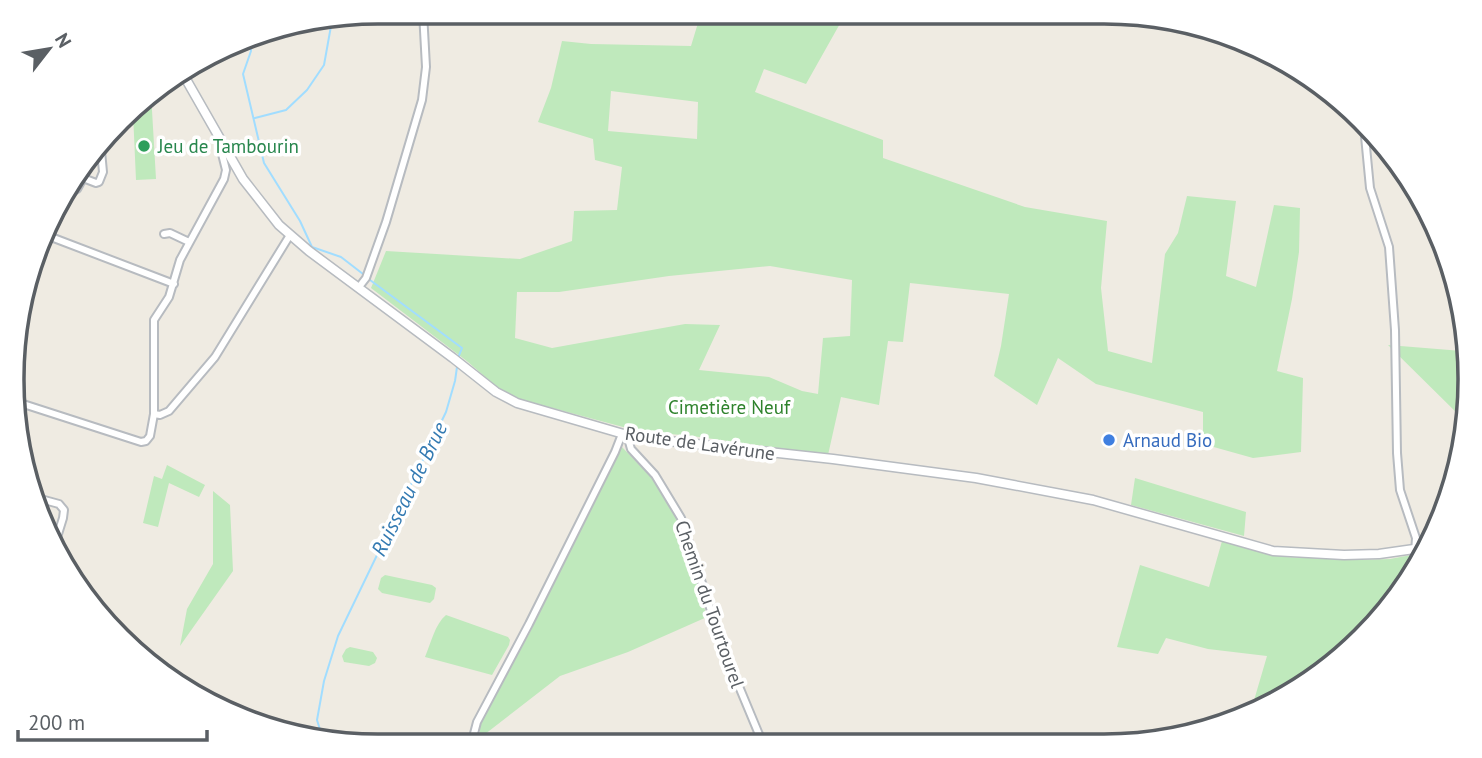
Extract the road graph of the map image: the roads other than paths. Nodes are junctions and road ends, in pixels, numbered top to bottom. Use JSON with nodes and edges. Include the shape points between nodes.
{"nodes":[{"id":1,"x":424,"y":24,"type":"edge"},
{"id":2,"x":187,"y":81,"type":"edge"},
{"id":3,"x":1364,"y":139,"type":"edge"},
{"id":4,"x":227,"y":150,"type":"junction"},
{"id":5,"x":102,"y":158,"type":"edge"},
{"id":6,"x":86,"y":179,"type":"edge"},
{"id":7,"x":164,"y":234,"type":"dead end"},
{"id":8,"x":290,"y":235,"type":"junction"},
{"id":9,"x":53,"y":238,"type":"edge"},
{"id":10,"x":189,"y":242,"type":"junction"},
{"id":11,"x":174,"y":284,"type":"junction"},
{"id":12,"x":359,"y":287,"type":"junction"},
{"id":13,"x":25,"y":405,"type":"edge"},
{"id":14,"x":154,"y":414,"type":"junction"},
{"id":15,"x":624,"y":435,"type":"junction"},
{"id":16,"x":46,"y":501,"type":"edge"},
{"id":17,"x":59,"y":531,"type":"edge"},
{"id":18,"x":1415,"y":546,"type":"edge"},
{"id":19,"x":1413,"y":550,"type":"edge"},
{"id":20,"x":474,"y":734,"type":"edge"},
{"id":21,"x":759,"y":734,"type":"edge"}],
"edges":[{"from":1,"to":12,"type":"street","via":[[422,100],[386,222]]},
{"from":2,"to":4,"type":"street","name":"Route de Lavérune"},
{"from":3,"to":18,"type":"street","via":[[1370,188],[1389,247],[1400,490]]},
{"from":4,"to":8,"type":"street","name":"Route de Lavérune","via":[[243,179]]},
{"from":4,"to":10,"type":"street","via":[[222,154],[224,179]]},
{"from":5,"to":6,"type":"street","via":[[99,182]]},
{"from":7,"to":10,"type":"street"},
{"from":8,"to":12,"type":"street","name":"Route de Lavérune"},
{"from":8,"to":14,"type":"street","via":[[215,357],[169,411]]},
{"from":9,"to":11,"type":"street"},
{"from":10,"to":11,"type":"street"},
{"from":11,"to":14,"type":"street","via":[[153,320]]},
{"from":12,"to":15,"type":"street","name":"Route de Lavérune","via":[[506,398]]},
{"from":13,"to":14,"type":"street","via":[[141,442],[150,436]]},
{"from":15,"to":19,"type":"street","name":"Route de Lavérune","via":[[976,478],[1093,500],[1273,551],[1344,555]]},
{"from":15,"to":20,"type":"street"},
{"from":15,"to":21,"type":"street","name":"Chemin du Tourtourel","via":[[681,518],[723,648]]},
{"from":16,"to":17,"type":"street","via":[[64,510]]}]}
